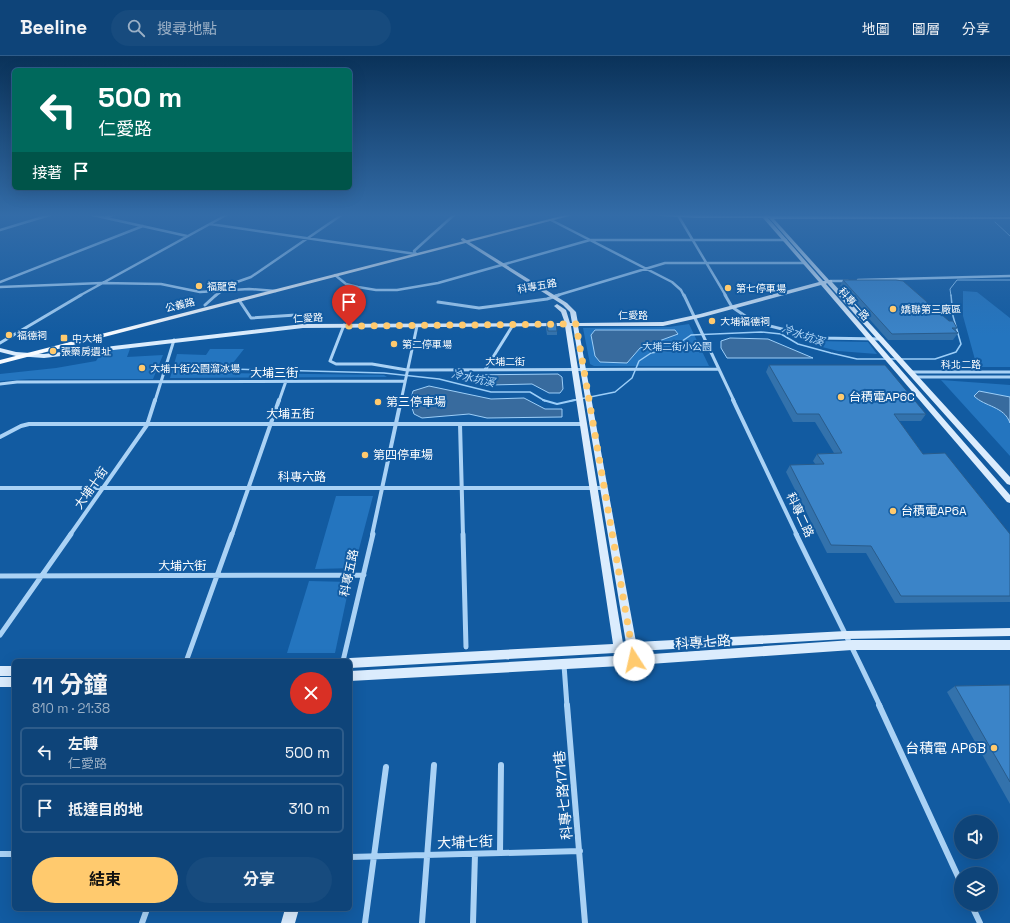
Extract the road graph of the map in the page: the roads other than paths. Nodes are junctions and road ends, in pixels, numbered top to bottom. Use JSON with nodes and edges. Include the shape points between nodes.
{"nodes":[{"id":1,"x":70,"y":254,"type":"edge"},
{"id":2,"x":154,"y":254,"type":"edge"},
{"id":3,"x":284,"y":254,"type":"edge"},
{"id":4,"x":407,"y":254,"type":"edge"},
{"id":5,"x":408,"y":254,"type":"edge"},
{"id":6,"x":483,"y":254,"type":"edge"},
{"id":7,"x":540,"y":254,"type":"edge"},
{"id":8,"x":618,"y":254,"type":"edge"},
{"id":9,"x":700,"y":254,"type":"edge"},
{"id":10,"x":797,"y":254,"type":"edge"},
{"id":11,"x":805,"y":254,"type":"edge"},
{"id":12,"x":705,"y":263,"type":"junction"},
{"id":13,"x":805,"y":263,"type":"junction"},
{"id":14,"x":500,"y":266,"type":"junction"},
{"id":15,"x":645,"y":268,"type":"junction"},
{"id":16,"x":334,"y":275,"type":"junction"},
{"id":17,"x":1010,"y":276,"type":"edge"},
{"id":18,"x":830,"y":281,"type":"junction"},
{"id":19,"x":0,"y":282,"type":"edge"},
{"id":20,"x":102,"y":283,"type":"junction"},
{"id":21,"x":822,"y":283,"type":"junction"},
{"id":22,"x":0,"y":287,"type":"edge"},
{"id":23,"x":265,"y":290,"type":"junction"},
{"id":24,"x":221,"y":291,"type":"junction"},
{"id":25,"x":276,"y":291,"type":"junction"},
{"id":26,"x":554,"y":298,"type":"junction"},
{"id":27,"x":547,"y":299,"type":"junction"},
{"id":28,"x":239,"y":300,"type":"junction"},
{"id":29,"x":438,"y":302,"type":"dead end"},
{"id":30,"x":205,"y":305,"type":"junction"},
{"id":31,"x":732,"y":308,"type":"junction"},
{"id":32,"x":311,"y":314,"type":"dead end"},
{"id":33,"x":693,"y":318,"type":"junction"},
{"id":34,"x":568,"y":324,"type":"junction"},
{"id":35,"x":576,"y":324,"type":"junction"},
{"id":36,"x":513,"y":325,"type":"junction"},
{"id":37,"x":344,"y":326,"type":"junction"},
{"id":38,"x":417,"y":326,"type":"junction"},
{"id":39,"x":872,"y":339,"type":"junction"},
{"id":40,"x":882,"y":339,"type":"junction"},
{"id":41,"x":174,"y":340,"type":"junction"},
{"id":42,"x":0,"y":343,"type":"edge"},
{"id":43,"x":0,"y":350,"type":"edge"},
{"id":44,"x":16,"y":354,"type":"junction"},
{"id":45,"x":27,"y":355,"type":"junction"},
{"id":46,"x":0,"y":358,"type":"edge"},
{"id":47,"x":0,"y":362,"type":"edge"},
{"id":48,"x":574,"y":369,"type":"junction"},
{"id":49,"x":583,"y":369,"type":"junction"},
{"id":50,"x":719,"y":369,"type":"junction"},
{"id":51,"x":485,"y":370,"type":"junction"},
{"id":52,"x":407,"y":371,"type":"junction"},
{"id":53,"x":1010,"y":372,"type":"edge"},
{"id":54,"x":902,"y":374,"type":"junction"},
{"id":55,"x":914,"y":374,"type":"junction"},
{"id":56,"x":1010,"y":377,"type":"edge"},
{"id":57,"x":405,"y":380,"type":"junction"},
{"id":58,"x":161,"y":382,"type":"junction"},
{"id":59,"x":286,"y":382,"type":"junction"},
{"id":60,"x":0,"y":384,"type":"edge"},
{"id":61,"x":583,"y":398,"type":"junction"},
{"id":62,"x":270,"y":424,"type":"junction"},
{"id":63,"x":396,"y":424,"type":"junction"},
{"id":64,"x":460,"y":424,"type":"junction"},
{"id":65,"x":583,"y":424,"type":"junction"},
{"id":66,"x":147,"y":425,"type":"junction"},
{"id":67,"x":0,"y":437,"type":"edge"},
{"id":68,"x":1010,"y":482,"type":"edge"},
{"id":69,"x":104,"y":487,"type":"junction"},
{"id":70,"x":462,"y":487,"type":"junction"},
{"id":71,"x":0,"y":488,"type":"edge"},
{"id":72,"x":247,"y":488,"type":"junction"},
{"id":73,"x":382,"y":488,"type":"junction"},
{"id":74,"x":593,"y":488,"type":"junction"},
{"id":75,"x":603,"y":488,"type":"junction"},
{"id":76,"x":1010,"y":500,"type":"edge"},
{"id":77,"x":364,"y":575,"type":"junction"},
{"id":78,"x":0,"y":576,"type":"edge"},
{"id":79,"x":41,"y":576,"type":"junction"},
{"id":80,"x":219,"y":576,"type":"junction"},
{"id":81,"x":1010,"y":632,"type":"edge"},
{"id":82,"x":0,"y":635,"type":"edge"},
{"id":83,"x":846,"y":635,"type":"junction"},
{"id":84,"x":852,"y":645,"type":"junction"},
{"id":85,"x":1010,"y":645,"type":"edge"},
{"id":86,"x":466,"y":647,"type":"dead end"},
{"id":87,"x":632,"y":647,"type":"junction"},
{"id":88,"x":619,"y":648,"type":"junction"},
{"id":89,"x":187,"y":659,"type":"dead end"},
{"id":90,"x":343,"y":659,"type":"edge"},
{"id":91,"x":634,"y":660,"type":"junction"},
{"id":92,"x":621,"y":661,"type":"junction"},
{"id":93,"x":352,"y":663,"type":"edge"},
{"id":94,"x":564,"y":665,"type":"junction"},
{"id":95,"x":12,"y":670,"type":"edge"},
{"id":96,"x":0,"y":671,"type":"edge"},
{"id":97,"x":352,"y":676,"type":"edge"},
{"id":98,"x":0,"y":682,"type":"edge"},
{"id":99,"x":12,"y":682,"type":"edge"},
{"id":100,"x":501,"y":765,"type":"dead end"},
{"id":101,"x":386,"y":766,"type":"dead end"},
{"id":102,"x":434,"y":766,"type":"dead end"},
{"id":103,"x":580,"y":851,"type":"junction"},
{"id":104,"x":500,"y":853,"type":"junction"},
{"id":105,"x":0,"y":854,"type":"edge"},
{"id":106,"x":12,"y":854,"type":"edge"},
{"id":107,"x":475,"y":854,"type":"junction"},
{"id":108,"x":427,"y":855,"type":"junction"},
{"id":109,"x":374,"y":856,"type":"junction"},
{"id":110,"x":352,"y":857,"type":"edge"},
{"id":111,"x":954,"y":868,"type":"edge"},
{"id":112,"x":146,"y":911,"type":"edge"},
{"id":113,"x":291,"y":911,"type":"edge"},
{"id":114,"x":974,"y":911,"type":"edge"},
{"id":115,"x":142,"y":923,"type":"edge"},
{"id":116,"x":288,"y":923,"type":"edge"},
{"id":117,"x":365,"y":923,"type":"edge"},
{"id":118,"x":422,"y":923,"type":"edge"},
{"id":119,"x":473,"y":923,"type":"edge"},
{"id":120,"x":585,"y":923,"type":"edge"},
{"id":121,"x":980,"y":923,"type":"edge"}],
"edges":[{"from":1,"to":19,"type":"street"},
{"from":2,"to":20,"type":"street"},
{"from":3,"to":24,"type":"street","via":[[251,277],[231,284]]},
{"from":4,"to":23,"type":"main road","name":"公義路"},
{"from":5,"to":16,"type":"main road","name":"公義路"},
{"from":6,"to":14,"type":"street"},
{"from":7,"to":14,"type":"street"},
{"from":8,"to":15,"type":"street","name":"科專二路"},
{"from":9,"to":12,"type":"street"},
{"from":10,"to":13,"type":"street","name":"科專一路"},
{"from":11,"to":18,"type":"street","name":"科專一路"},
{"from":12,"to":13,"type":"street","name":"科專五路"},
{"from":12,"to":15,"type":"street","name":"科專五路","via":[[665,263]]},
{"from":12,"to":31,"type":"street"},
{"from":13,"to":21,"type":"street","name":"科專一路"},
{"from":14,"to":16,"type":"street","via":[[438,283],[397,290],[358,287],[346,284]]},
{"from":14,"to":26,"type":"street"},
{"from":14,"to":27,"type":"street"},
{"from":15,"to":26,"type":"street","name":"科專五路"},
{"from":15,"to":33,"type":"street","name":"科專二路","via":[[672,282],[681,290],[693,312]]},
{"from":16,"to":25,"type":"main road","name":"公義路"},
{"from":17,"to":18,"type":"street"},
{"from":18,"to":21,"type":"street","name":"仁愛路"},
{"from":18,"to":40,"type":"street","name":"科專一路"},
{"from":20,"to":22,"type":"street"},
{"from":20,"to":24,"type":"street","via":[[161,284],[193,291]]},
{"from":20,"to":42,"type":"street"},
{"from":21,"to":31,"type":"street","name":"仁愛路"},
{"from":21,"to":39,"type":"street","name":"科專一路"},
{"from":23,"to":24,"type":"street"},
{"from":23,"to":25,"type":"street"},
{"from":23,"to":30,"type":"main road","name":"公義路"},
{"from":24,"to":30,"type":"street"},
{"from":25,"to":28,"type":"main road","name":"公義路"},
{"from":26,"to":27,"type":"street","name":"科專五路"},
{"from":26,"to":35,"type":"street","via":[[573,312]]},
{"from":27,"to":29,"type":"street","name":"科專五路","via":[[473,308]]},
{"from":27,"to":34,"type":"street","via":[[564,311]]},
{"from":28,"to":32,"type":"street","via":[[251,318]]},
{"from":28,"to":45,"type":"main road","name":"公義路"},
{"from":30,"to":44,"type":"main road","name":"公義路"},
{"from":31,"to":33,"type":"street","name":"仁愛路"},
{"from":31,"to":39,"type":"street","via":[[754,322],[818,338]]},
{"from":33,"to":35,"type":"street","name":"仁愛路","via":[[663,324]]},
{"from":33,"to":50,"type":"street","name":"科專二路"},
{"from":34,"to":35,"type":"street","name":"仁愛路"},
{"from":34,"to":36,"type":"street","name":"仁愛路"},
{"from":34,"to":48,"type":"street"},
{"from":35,"to":49,"type":"street"},
{"from":36,"to":38,"type":"street","name":"仁愛路"},
{"from":36,"to":51,"type":"street"},
{"from":37,"to":38,"type":"street","name":"仁愛路"},
{"from":37,"to":41,"type":"street","name":"仁愛路","via":[[303,326]]},
{"from":37,"to":52,"type":"street","name":"大埔二街","via":[[330,361],[336,364],[372,364]]},
{"from":38,"to":52,"type":"street","name":"科專五路"},
{"from":39,"to":40,"type":"street"},
{"from":39,"to":54,"type":"street","name":"科專一路"},
{"from":40,"to":55,"type":"street","name":"科專一路"},
{"from":41,"to":45,"type":"street","name":"仁愛路","via":[[44,356]]},
{"from":41,"to":58,"type":"street","name":"大埔十街"},
{"from":43,"to":44,"type":"street","name":"仁愛路"},
{"from":44,"to":45,"type":"street","name":"仁愛路"},
{"from":44,"to":46,"type":"main road","name":"公義路"},
{"from":45,"to":47,"type":"main road","name":"公義路"},
{"from":48,"to":49,"type":"street","name":"大埔二街"},
{"from":48,"to":51,"type":"street","name":"大埔二街"},
{"from":48,"to":61,"type":"street"},
{"from":49,"to":50,"type":"street","name":"大埔二街"},
{"from":49,"to":61,"type":"street"},
{"from":50,"to":83,"type":"street","name":"科專二路","via":[[833,613]]},
{"from":51,"to":52,"type":"street","name":"大埔二街"},
{"from":52,"to":57,"type":"street","name":"科專五路"},
{"from":53,"to":55,"type":"street","name":"科北二路"},
{"from":54,"to":55,"type":"street"},
{"from":54,"to":76,"type":"street","name":"科專一路"},
{"from":55,"to":56,"type":"street","name":"科北二路"},
{"from":55,"to":68,"type":"street","name":"科專一路"},
{"from":57,"to":59,"type":"street","name":"大埔三街"},
{"from":57,"to":63,"type":"street","name":"科專五路"},
{"from":58,"to":59,"type":"street","name":"大埔三街"},
{"from":58,"to":60,"type":"street","name":"大埔三街"},
{"from":58,"to":66,"type":"street","name":"大埔十街"},
{"from":59,"to":62,"type":"street"},
{"from":61,"to":65,"type":"street"},
{"from":61,"to":75,"type":"street"},
{"from":62,"to":63,"type":"street","name":"大埔五街"},
{"from":62,"to":66,"type":"street","name":"大埔五街"},
{"from":62,"to":72,"type":"street"},
{"from":63,"to":64,"type":"street","name":"大埔五街"},
{"from":63,"to":73,"type":"street","name":"科專五路"},
{"from":64,"to":65,"type":"street","name":"大埔五街"},
{"from":64,"to":70,"type":"street"},
{"from":65,"to":74,"type":"street"},
{"from":66,"to":67,"type":"street","name":"大埔五街","via":[[29,424]]},
{"from":66,"to":69,"type":"street","name":"大埔十街"},
{"from":69,"to":71,"type":"street","name":"科專六路"},
{"from":69,"to":72,"type":"street","name":"科專六路"},
{"from":69,"to":79,"type":"street","name":"大埔十街"},
{"from":70,"to":73,"type":"street","name":"科專六路"},
{"from":70,"to":74,"type":"street","name":"科專六路"},
{"from":70,"to":86,"type":"street"},
{"from":72,"to":73,"type":"street","name":"科專六路"},
{"from":72,"to":80,"type":"street"},
{"from":73,"to":77,"type":"street","name":"科專五路"},
{"from":74,"to":75,"type":"street","name":"科專六路"},
{"from":74,"to":88,"type":"street"},
{"from":75,"to":87,"type":"street"},
{"from":77,"to":80,"type":"street","name":"大埔六街"},
{"from":77,"to":90,"type":"street","name":"科專五路"},
{"from":78,"to":79,"type":"street","name":"大埔六街"},
{"from":79,"to":80,"type":"street","name":"大埔六街"},
{"from":79,"to":82,"type":"street","name":"大埔十街"},
{"from":80,"to":89,"type":"street"},
{"from":81,"to":83,"type":"street","name":"科專七路"},
{"from":83,"to":84,"type":"street","name":"科專二路"},
{"from":83,"to":87,"type":"street","name":"科專七路"},
{"from":84,"to":85,"type":"street","name":"科專七路"},
{"from":84,"to":91,"type":"street","name":"科專七路"},
{"from":84,"to":111,"type":"street","name":"科專二路"},
{"from":87,"to":88,"type":"street","name":"科專七路"},
{"from":87,"to":91,"type":"street"},
{"from":88,"to":92,"type":"street"},
{"from":88,"to":93,"type":"street","name":"科專七路"},
{"from":91,"to":92,"type":"street","name":"科專七路"},
{"from":92,"to":94,"type":"street","name":"科專七路"},
{"from":94,"to":97,"type":"street","name":"科專七路"},
{"from":94,"to":103,"type":"street","name":"科專七路171巷"},
{"from":95,"to":96,"type":"street"},
{"from":98,"to":99,"type":"street"},
{"from":100,"to":104,"type":"street"},
{"from":101,"to":109,"type":"street"},
{"from":102,"to":108,"type":"street"},
{"from":103,"to":104,"type":"street","name":"大埔七街"},
{"from":103,"to":120,"type":"street","name":"科專七路171巷"},
{"from":104,"to":107,"type":"street","name":"大埔七街"},
{"from":105,"to":106,"type":"street"},
{"from":107,"to":108,"type":"street","name":"大埔七街"},
{"from":107,"to":119,"type":"street"},
{"from":108,"to":109,"type":"street","name":"大埔七街"},
{"from":108,"to":118,"type":"street"},
{"from":109,"to":110,"type":"street","name":"大埔七街"},
{"from":109,"to":117,"type":"street"},
{"from":112,"to":115,"type":"street"},
{"from":113,"to":116,"type":"street"},
{"from":114,"to":121,"type":"street"}]}
